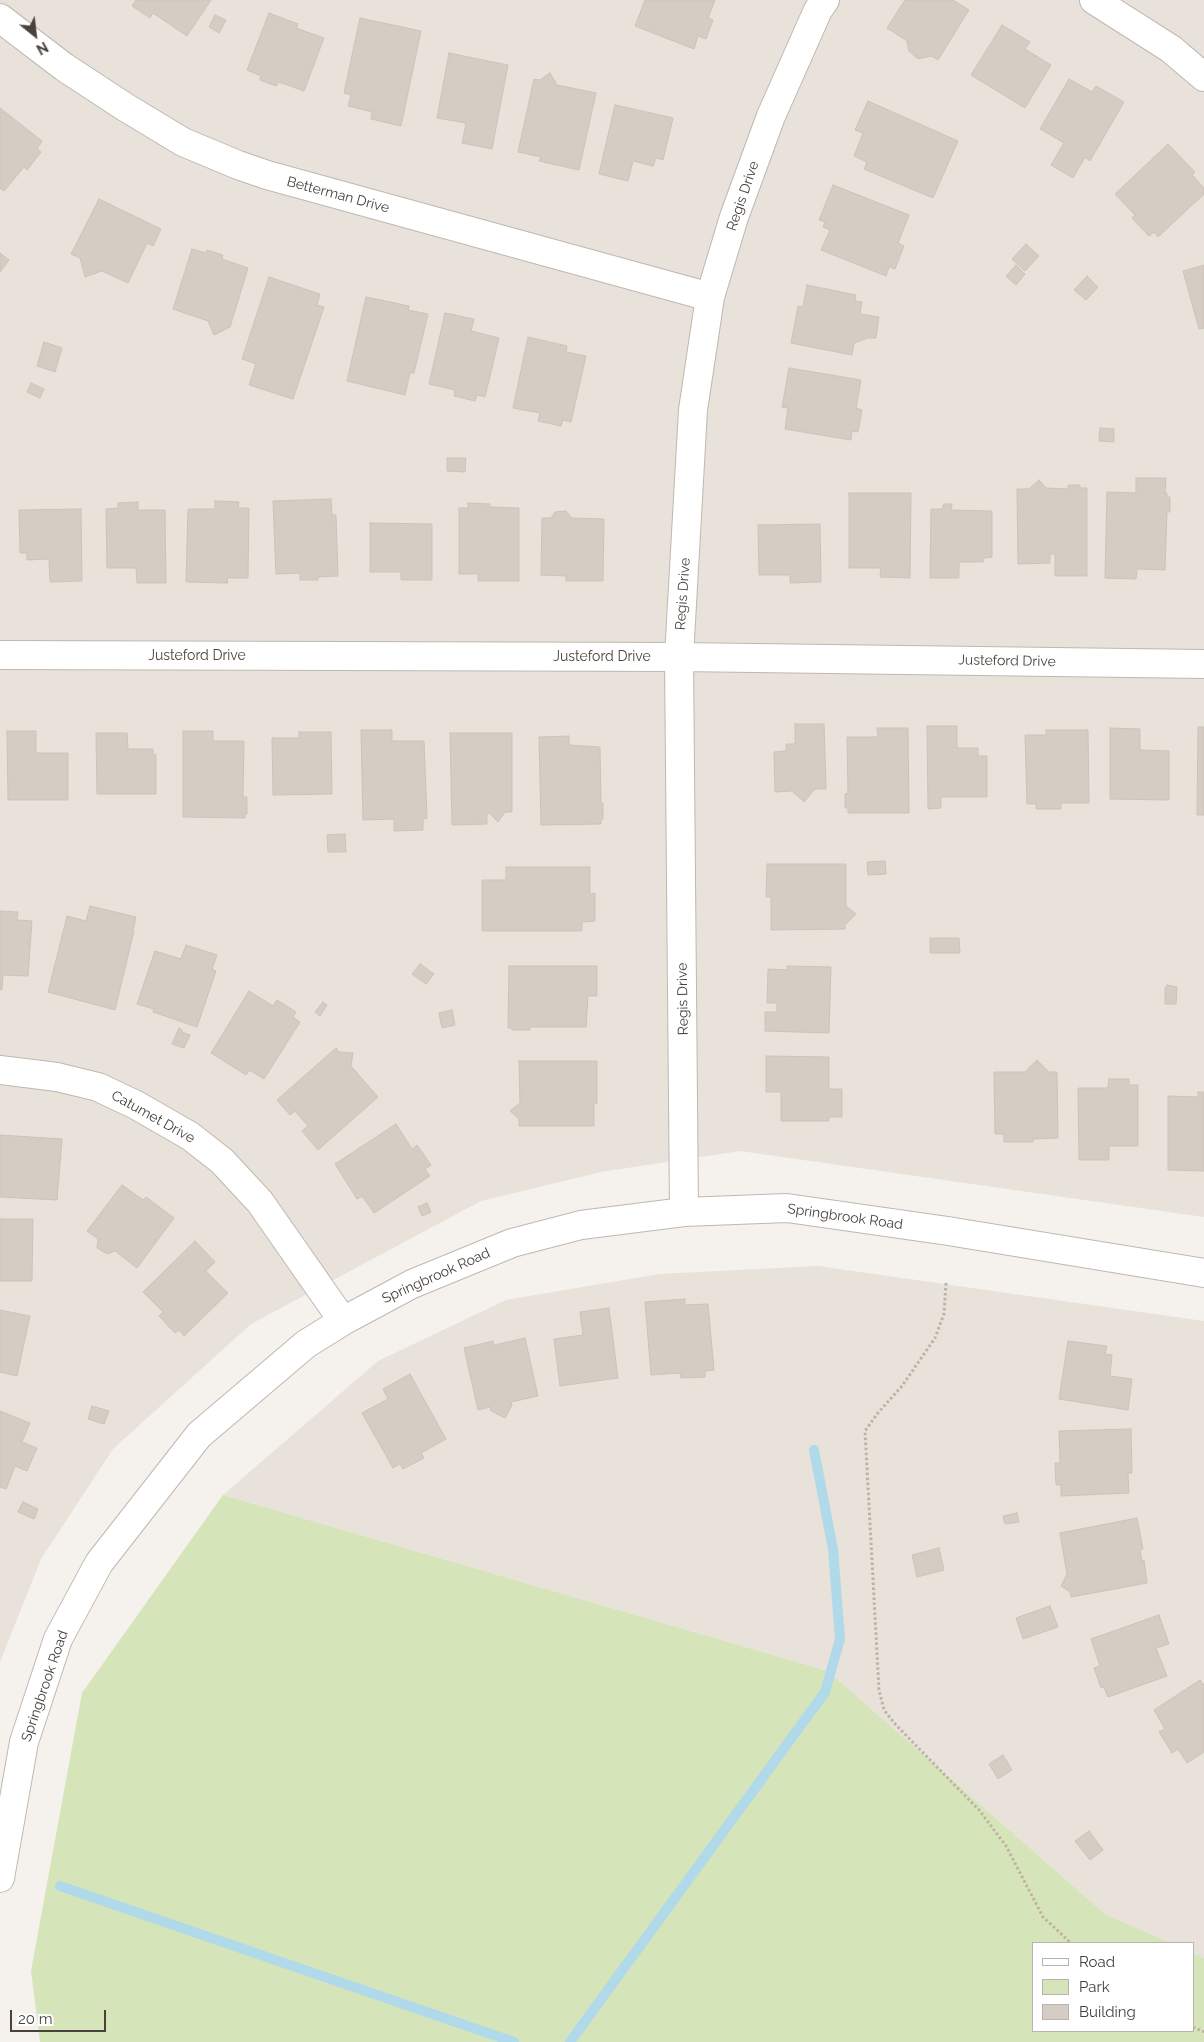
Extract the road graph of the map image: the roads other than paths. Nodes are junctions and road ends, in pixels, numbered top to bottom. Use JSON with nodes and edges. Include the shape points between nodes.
{"nodes":[{"id":1,"x":825,"y":0,"type":"edge"},
{"id":2,"x":1094,"y":0,"type":"edge"},
{"id":3,"x":0,"y":18,"type":"edge"},
{"id":4,"x":1204,"y":77,"type":"edge"},
{"id":5,"x":710,"y":297,"type":"junction"},
{"id":6,"x":0,"y":655,"type":"edge"},
{"id":7,"x":679,"y":657,"type":"junction"},
{"id":8,"x":1204,"y":664,"type":"edge"},
{"id":9,"x":0,"y":1070,"type":"edge"},
{"id":10,"x":684,"y":1212,"type":"junction"},
{"id":11,"x":1204,"y":1273,"type":"edge"},
{"id":12,"x":343,"y":1320,"type":"junction"},
{"id":13,"x":0,"y":1878,"type":"edge"}],
"edges":[{"from":1,"to":5,"type":"street","name":"Regis Drive","via":[[771,116],[734,217]]},
{"from":2,"to":4,"type":"street","via":[[1172,49]]},
{"from":3,"to":5,"type":"street","name":"Betterman Drive","via":[[64,67],[125,107],[183,142],[238,165]]},
{"from":5,"to":7,"type":"street","name":"Regis Drive","via":[[693,410]]},
{"from":6,"to":7,"type":"street","name":"Justeford Drive"},
{"from":7,"to":8,"type":"street","name":"Justeford Drive"},
{"from":7,"to":10,"type":"street","name":"Regis Drive"},
{"from":9,"to":12,"type":"street","name":"Catumet Drive","via":[[57,1077],[98,1087],[190,1136],[222,1161],[260,1202]]},
{"from":10,"to":11,"type":"street","name":"Springbrook Road","via":[[787,1208]]},
{"from":10,"to":12,"type":"street","name":"Springbrook Road","via":[[581,1225],[512,1243],[412,1284]]},
{"from":12,"to":13,"type":"street","name":"Springbrook Road","via":[[284,1361],[199,1435],[99,1563],[58,1639],[24,1742]]}]}
